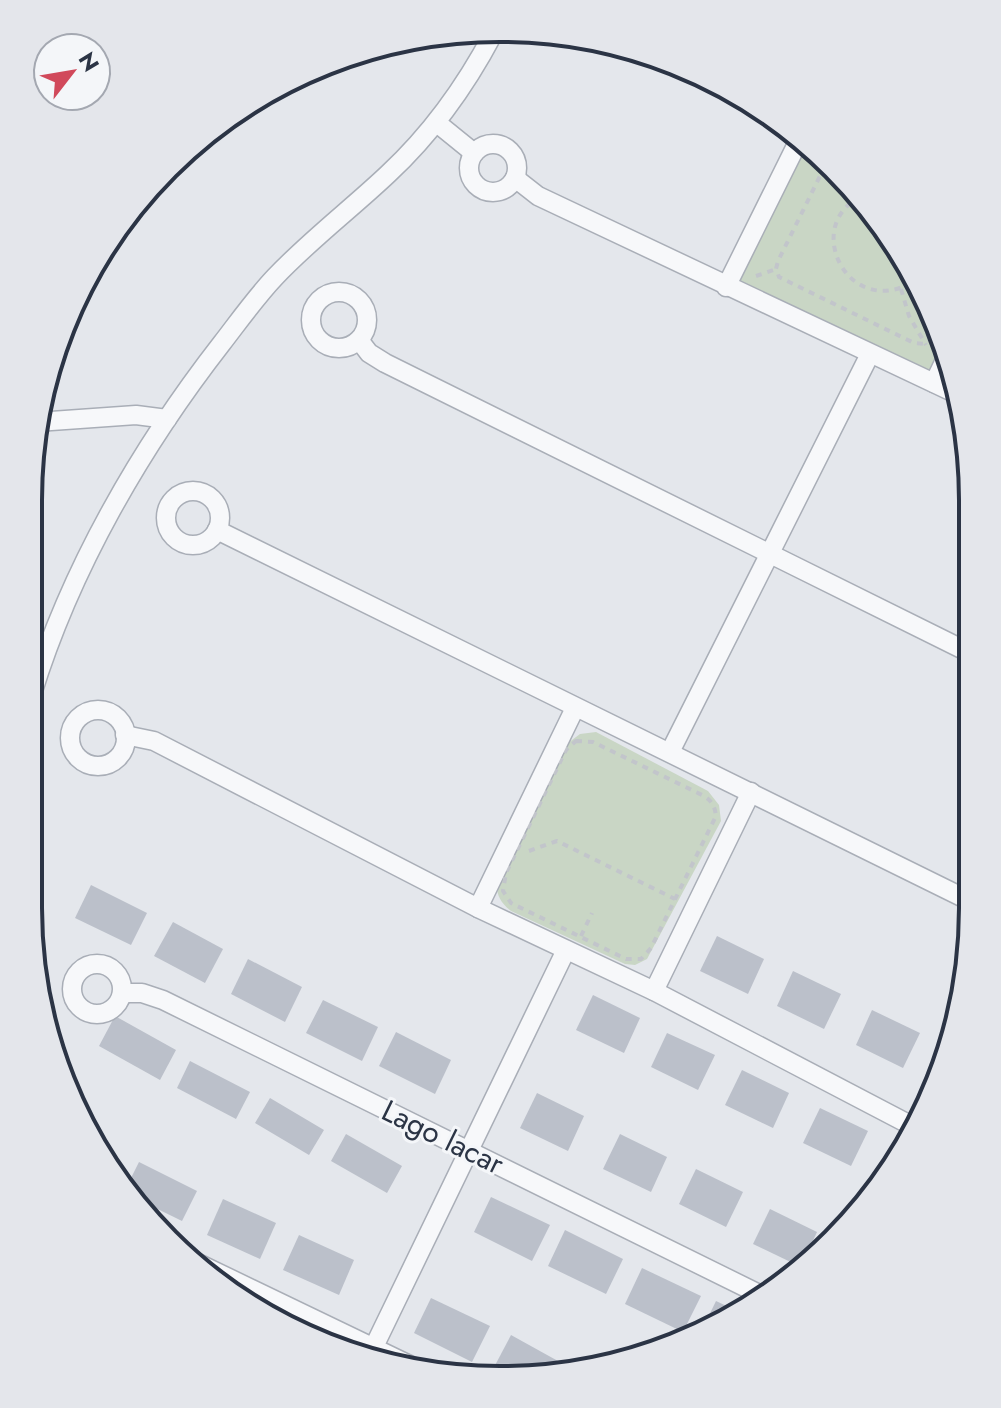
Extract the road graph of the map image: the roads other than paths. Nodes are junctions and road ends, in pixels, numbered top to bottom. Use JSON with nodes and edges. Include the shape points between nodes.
{"nodes":[{"id":1,"x":489,"y":42,"type":"edge"},
{"id":2,"x":437,"y":123,"type":"junction"},
{"id":3,"x":795,"y":149,"type":"edge"},
{"id":4,"x":474,"y":153,"type":"junction"},
{"id":5,"x":515,"y":178,"type":"junction"},
{"id":6,"x":726,"y":287,"type":"junction"},
{"id":7,"x":359,"y":340,"type":"dead end"},
{"id":8,"x":870,"y":354,"type":"junction"},
{"id":9,"x":940,"y":371,"type":"edge"},
{"id":10,"x":934,"y":383,"type":"junction"},
{"id":11,"x":944,"y":388,"type":"edge"},
{"id":12,"x":167,"y":419,"type":"junction"},
{"id":13,"x":49,"y":421,"type":"edge"},
{"id":14,"x":217,"y":530,"type":"dead end"},
{"id":15,"x":770,"y":555,"type":"junction"},
{"id":16,"x":959,"y":648,"type":"edge"},
{"id":17,"x":42,"y":669,"type":"edge"},
{"id":18,"x":575,"y":708,"type":"junction"},
{"id":19,"x":125,"y":735,"type":"dead end"},
{"id":20,"x":670,"y":752,"type":"junction"},
{"id":21,"x":751,"y":792,"type":"junction"},
{"id":22,"x":959,"y":896,"type":"edge"},
{"id":23,"x":478,"y":908,"type":"junction"},
{"id":24,"x":573,"y":943,"type":"junction"},
{"id":25,"x":654,"y":991,"type":"junction"},
{"id":26,"x":122,"y":993,"type":"dead end"},
{"id":27,"x":906,"y":1123,"type":"edge"},
{"id":28,"x":470,"y":1150,"type":"junction"},
{"id":29,"x":242,"y":1286,"type":"edge"},
{"id":30,"x":752,"y":1291,"type":"edge"},
{"id":31,"x":346,"y":1339,"type":"edge"},
{"id":32,"x":373,"y":1348,"type":"edge"}],
"edges":[{"from":1,"to":2,"type":"street"},
{"from":2,"to":4,"type":"street"},
{"from":2,"to":12,"type":"street","via":[[275,277]]},
{"from":3,"to":6,"type":"street"},
{"from":4,"to":5,"type":"street","via":[[492,143],[508,148],[517,162]]},
{"from":4,"to":5,"type":"street","via":[[468,171],[482,190],[504,190]]},
{"from":5,"to":6,"type":"street","via":[[538,196]]},
{"from":6,"to":8,"type":"street"},
{"from":7,"to":15,"type":"street","via":[[385,363]]},
{"from":8,"to":10,"type":"street"},
{"from":8,"to":15,"type":"street"},
{"from":9,"to":10,"type":"street"},
{"from":10,"to":11,"type":"street"},
{"from":12,"to":13,"type":"street","via":[[136,415]]},
{"from":12,"to":17,"type":"street","via":[[78,578]]},
{"from":14,"to":18,"type":"street"},
{"from":15,"to":16,"type":"street"},
{"from":15,"to":20,"type":"street"},
{"from":18,"to":20,"type":"street"},
{"from":18,"to":23,"type":"street"},
{"from":19,"to":23,"type":"street","via":[[154,741]]},
{"from":20,"to":21,"type":"street"},
{"from":21,"to":22,"type":"street"},
{"from":21,"to":25,"type":"street"},
{"from":23,"to":24,"type":"street"},
{"from":24,"to":25,"type":"street"},
{"from":24,"to":28,"type":"street"},
{"from":25,"to":27,"type":"street"},
{"from":26,"to":28,"type":"street","name":"Lago lacar","via":[[163,1000]]},
{"from":28,"to":30,"type":"street","name":"Lago lacar"},
{"from":28,"to":32,"type":"street"},
{"from":29,"to":31,"type":"street"}]}
